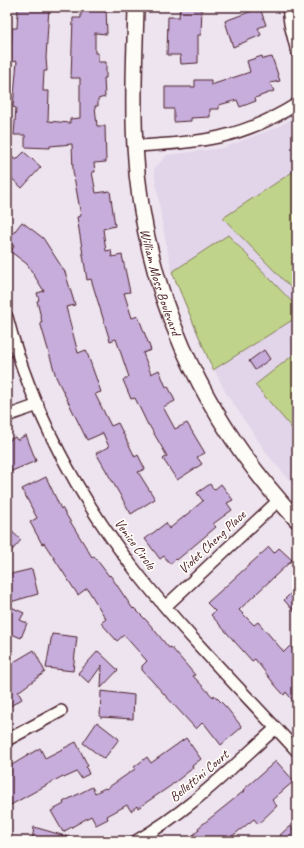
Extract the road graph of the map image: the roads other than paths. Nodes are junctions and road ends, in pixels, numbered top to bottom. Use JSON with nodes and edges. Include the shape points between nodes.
{"nodes":[{"id":1,"x":136,"y":7,"type":"edge"},
{"id":2,"x":288,"y":7,"type":"edge"},
{"id":3,"x":297,"y":52,"type":"edge"},
{"id":4,"x":297,"y":104,"type":"edge"},
{"id":5,"x":135,"y":146,"type":"junction"},
{"id":6,"x":7,"y":317,"type":"edge"},
{"id":7,"x":38,"y":405,"type":"junction"},
{"id":8,"x":7,"y":416,"type":"edge"},
{"id":9,"x":278,"y":500,"type":"junction"},
{"id":10,"x":297,"y":520,"type":"edge"},
{"id":11,"x":166,"y":606,"type":"junction"},
{"id":12,"x":61,"y":711,"type":"dead end"},
{"id":13,"x":276,"y":728,"type":"junction"},
{"id":14,"x":7,"y":740,"type":"edge"},
{"id":15,"x":297,"y":751,"type":"edge"},
{"id":16,"x":136,"y":841,"type":"edge"}],
"edges":[{"from":1,"to":5,"type":"street","name":"William Moss Boulevard"},
{"from":2,"to":3,"type":"street"},
{"from":4,"to":5,"type":"street","via":[[260,125],[215,139],[189,144]]},
{"from":5,"to":9,"type":"street","name":"William Moss Boulevard","via":[[139,192],[149,247],[178,340],[196,378],[233,442]]},
{"from":6,"to":7,"type":"street","name":"Venice Circle"},
{"from":7,"to":8,"type":"street"},
{"from":7,"to":11,"type":"street","name":"Venice Circle","via":[[64,460],[86,498],[124,555]]},
{"from":9,"to":10,"type":"street","name":"William Moss Boulevard"},
{"from":9,"to":11,"type":"street","name":"Violet Cheng Place"},
{"from":11,"to":13,"type":"street","name":"Venice Circle"},
{"from":12,"to":14,"type":"street"},
{"from":13,"to":15,"type":"street","name":"Venice Circle"},
{"from":13,"to":16,"type":"street","name":"Bellettini Court","via":[[198,799]]}]}
